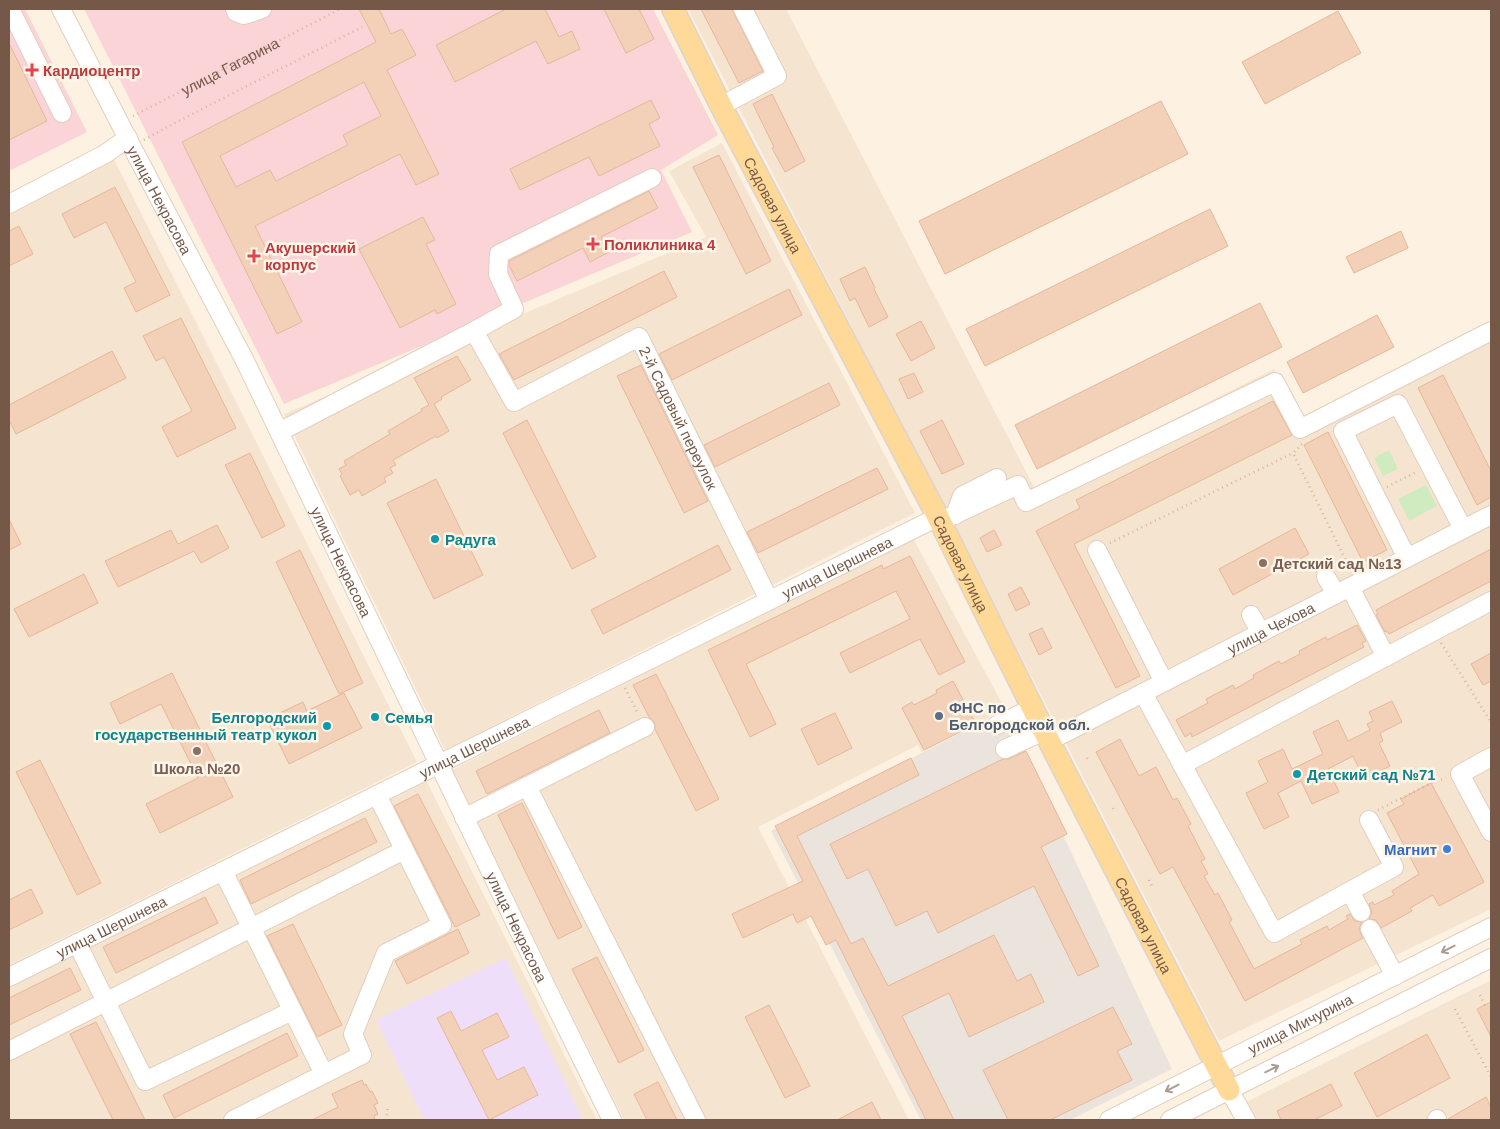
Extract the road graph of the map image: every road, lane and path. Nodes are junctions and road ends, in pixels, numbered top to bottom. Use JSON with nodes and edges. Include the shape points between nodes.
{"nodes":[{"id":1,"x":10,"y":9,"type":"edge"},
{"id":2,"x":61,"y":9,"type":"edge"},
{"id":3,"x":235,"y":9,"type":"edge"},
{"id":4,"x":262,"y":9,"type":"edge"},
{"id":5,"x":340,"y":9,"type":"edge"},
{"id":6,"x":673,"y":9,"type":"edge"},
{"id":7,"x":743,"y":9,"type":"edge"},
{"id":8,"x":362,"y":27,"type":"dead end"},
{"id":9,"x":721,"y":106,"type":"junction"},
{"id":10,"x":62,"y":113,"type":"dead end"},
{"id":11,"x":127,"y":136,"type":"junction"},
{"id":12,"x":652,"y":178,"type":"dead end"},
{"id":13,"x":9,"y":204,"type":"edge"},
{"id":14,"x":474,"y":331,"type":"junction"},
{"id":15,"x":1491,"y":331,"type":"edge"},
{"id":16,"x":279,"y":432,"type":"junction"},
{"id":17,"x":1302,"y":443,"type":"dead end"},
{"id":18,"x":1293,"y":453,"type":"junction"},
{"id":19,"x":1429,"y":466,"type":"junction"},
{"id":20,"x":997,"y":478,"type":"dead end"},
{"id":21,"x":1374,"y":493,"type":"junction"},
{"id":22,"x":1491,"y":515,"type":"edge"},
{"id":23,"x":945,"y":518,"type":"junction"},
{"id":24,"x":1463,"y":529,"type":"junction"},
{"id":25,"x":1097,"y":550,"type":"joint"},
{"id":26,"x":1407,"y":558,"type":"junction"},
{"id":27,"x":1326,"y":577,"type":"dead end"},
{"id":28,"x":1348,"y":588,"type":"junction"},
{"id":29,"x":769,"y":600,"type":"junction"},
{"id":30,"x":1491,"y":601,"type":"edge"},
{"id":31,"x":1251,"y":615,"type":"dead end"},
{"id":32,"x":1260,"y":633,"type":"junction"},
{"id":33,"x":1423,"y":637,"type":"junction"},
{"id":34,"x":1386,"y":657,"type":"junction"},
{"id":35,"x":1164,"y":682,"type":"junction"},
{"id":36,"x":624,"y":685,"type":"dead end"},
{"id":37,"x":1143,"y":693,"type":"junction"},
{"id":38,"x":1033,"y":708,"type":"junction"},
{"id":39,"x":1491,"y":722,"type":"edge"},
{"id":40,"x":997,"y":725,"type":"dead end"},
{"id":41,"x":645,"y":727,"type":"joint"},
{"id":42,"x":1047,"y":736,"type":"junction"},
{"id":43,"x":1005,"y":750,"type":"dead end"},
{"id":44,"x":1491,"y":757,"type":"edge"},
{"id":45,"x":1087,"y":758,"type":"dead end"},
{"id":46,"x":1090,"y":762,"type":"dead end"},
{"id":47,"x":438,"y":764,"type":"junction"},
{"id":48,"x":1182,"y":765,"type":"junction"},
{"id":49,"x":1460,"y":774,"type":"junction"},
{"id":50,"x":527,"y":786,"type":"junction"},
{"id":51,"x":376,"y":795,"type":"junction"},
{"id":52,"x":1372,"y":816,"type":"joint"},
{"id":53,"x":464,"y":818,"type":"junction"},
{"id":54,"x":1490,"y":828,"type":"edge"},
{"id":55,"x":404,"y":850,"type":"junction"},
{"id":56,"x":223,"y":871,"type":"junction"},
{"id":57,"x":1150,"y":880,"type":"dead end"},
{"id":58,"x":1153,"y":888,"type":"dead end"},
{"id":59,"x":1350,"y":891,"type":"junction"},
{"id":60,"x":1361,"y":912,"type":"dead end"},
{"id":61,"x":1491,"y":927,"type":"edge"},
{"id":62,"x":251,"y":928,"type":"junction"},
{"id":63,"x":1370,"y":929,"type":"dead end"},
{"id":64,"x":77,"y":943,"type":"junction"},
{"id":65,"x":1491,"y":958,"type":"edge"},
{"id":66,"x":1395,"y":976,"type":"junction"},
{"id":67,"x":9,"y":977,"type":"edge"},
{"id":68,"x":1480,"y":995,"type":"dead end"},
{"id":69,"x":106,"y":1001,"type":"junction"},
{"id":70,"x":1485,"y":1005,"type":"dead end"},
{"id":71,"x":1455,"y":1009,"type":"dead end"},
{"id":72,"x":292,"y":1011,"type":"junction"},
{"id":73,"x":9,"y":1050,"type":"edge"},
{"id":74,"x":1216,"y":1066,"type":"junction"},
{"id":75,"x":324,"y":1074,"type":"junction"},
{"id":76,"x":1491,"y":1077,"type":"edge"},
{"id":77,"x":1229,"y":1090,"type":"junction"},
{"id":78,"x":388,"y":1107,"type":"dead end"},
{"id":79,"x":262,"y":1114,"type":"edge"},
{"id":80,"x":233,"y":1120,"type":"edge"},
{"id":81,"x":386,"y":1120,"type":"edge"},
{"id":82,"x":612,"y":1120,"type":"edge"},
{"id":83,"x":696,"y":1120,"type":"edge"},
{"id":84,"x":1109,"y":1120,"type":"edge"},
{"id":85,"x":1170,"y":1120,"type":"edge"},
{"id":86,"x":1246,"y":1120,"type":"edge"}],
"edges":[{"from":1,"to":10,"type":"street"},
{"from":2,"to":11,"type":"street","name":"улица Некрасова"},
{"from":3,"to":4,"type":"street","via":[[244,15]]},
{"from":5,"to":11,"type":"path","name":"улица Гагарина"},
{"from":6,"to":9,"type":"main road","name":"Садовая улица"},
{"from":7,"to":9,"type":"street","via":[[777,76]]},
{"from":8,"to":11,"type":"path","via":[[172,124]]},
{"from":9,"to":23,"type":"main road","name":"Садовая улица"},
{"from":11,"to":13,"type":"street","via":[[105,154]]},
{"from":11,"to":16,"type":"street","name":"улица Некрасова"},
{"from":12,"to":14,"type":"street","via":[[499,254],[498,274],[514,308]]},
{"from":14,"to":16,"type":"street"},
{"from":14,"to":29,"type":"street","name":"2-й Садовый переулок","via":[[514,402],[639,337]]},
{"from":15,"to":23,"type":"street","name":"улица Шершнева","via":[[1300,429],[1275,382],[1026,502],[1018,485]]},
{"from":16,"to":47,"type":"street","name":"улица Некрасова"},
{"from":17,"to":18,"type":"path"},
{"from":18,"to":25,"type":"path"},
{"from":18,"to":28,"type":"path"},
{"from":19,"to":21,"type":"path"},
{"from":19,"to":21,"type":"street","via":[[1398,404],[1343,431]]},
{"from":19,"to":24,"type":"street"},
{"from":20,"to":23,"type":"street","via":[[962,496]]},
{"from":21,"to":26,"type":"street"},
{"from":22,"to":24,"type":"street","name":"улица Чехова"},
{"from":23,"to":29,"type":"street","name":"улица Шершнева"},
{"from":23,"to":38,"type":"main road","name":"Садовая улица"},
{"from":24,"to":26,"type":"street","name":"улица Чехова"},
{"from":25,"to":35,"type":"street"},
{"from":26,"to":28,"type":"street","name":"улица Чехова"},
{"from":27,"to":28,"type":"street"},
{"from":28,"to":32,"type":"street","name":"улица Чехова"},
{"from":28,"to":34,"type":"street"},
{"from":29,"to":47,"type":"street","name":"улица Шершнева"},
{"from":30,"to":33,"type":"street"},
{"from":31,"to":32,"type":"street"},
{"from":32,"to":35,"type":"street","name":"улица Чехова"},
{"from":33,"to":34,"type":"street"},
{"from":33,"to":39,"type":"path","via":[[1440,642]]},
{"from":34,"to":48,"type":"street"},
{"from":35,"to":37,"type":"street","name":"улица Чехова"},
{"from":36,"to":41,"type":"path"},
{"from":37,"to":42,"type":"street","name":"улица Чехова"},
{"from":37,"to":48,"type":"street"},
{"from":38,"to":40,"type":"street"},
{"from":38,"to":42,"type":"main road","name":"Садовая улица"},
{"from":41,"to":50,"type":"street"},
{"from":42,"to":43,"type":"street","name":"улица Чехова"},
{"from":42,"to":74,"type":"main road","name":"Садовая улица"},
{"from":44,"to":49,"type":"street"},
{"from":45,"to":46,"type":"path"},
{"from":47,"to":51,"type":"street","name":"улица Шершнева"},
{"from":47,"to":53,"type":"street","name":"улица Некрасова"},
{"from":48,"to":59,"type":"street","via":[[1274,933]]},
{"from":49,"to":52,"type":"path","via":[[1431,783]]},
{"from":49,"to":54,"type":"street"},
{"from":50,"to":53,"type":"street"},
{"from":50,"to":83,"type":"street"},
{"from":51,"to":55,"type":"street"},
{"from":51,"to":56,"type":"street","name":"улица Шершнева"},
{"from":52,"to":59,"type":"street","via":[[1394,867]]},
{"from":53,"to":82,"type":"street","name":"улица Некрасова"},
{"from":55,"to":62,"type":"street"},
{"from":55,"to":75,"type":"street","via":[[442,925],[386,953],[353,1034],[362,1055]]},
{"from":56,"to":62,"type":"street"},
{"from":56,"to":64,"type":"street","name":"улица Шершнева"},
{"from":57,"to":58,"type":"path"},
{"from":59,"to":60,"type":"street"},
{"from":61,"to":66,"type":"street","name":"улица Мичурина","one_way":true},
{"from":62,"to":69,"type":"street"},
{"from":62,"to":72,"type":"street"},
{"from":63,"to":66,"type":"street"},
{"from":64,"to":67,"type":"street","name":"улица Шершнева"},
{"from":64,"to":69,"type":"street"},
{"from":77,"to":65,"type":"street","name":"улица Мичурина","one_way":true},
{"from":66,"to":74,"type":"street","name":"улица Мичурина"},
{"from":68,"to":70,"type":"path"},
{"from":69,"to":72,"type":"street","via":[[145,1081]]},
{"from":69,"to":73,"type":"street"},
{"from":71,"to":76,"type":"path"},
{"from":72,"to":75,"type":"street"},
{"from":74,"to":77,"type":"main road","name":"Садовая улица"},
{"from":74,"to":84,"type":"street","name":"улица Мичурина","one_way":true},
{"from":75,"to":79,"type":"street"},
{"from":77,"to":85,"type":"street","name":"улица Мичурина"},
{"from":77,"to":86,"type":"street","name":"Садовая улица"},
{"from":78,"to":81,"type":"path"},
{"from":79,"to":80,"type":"street"}]}
